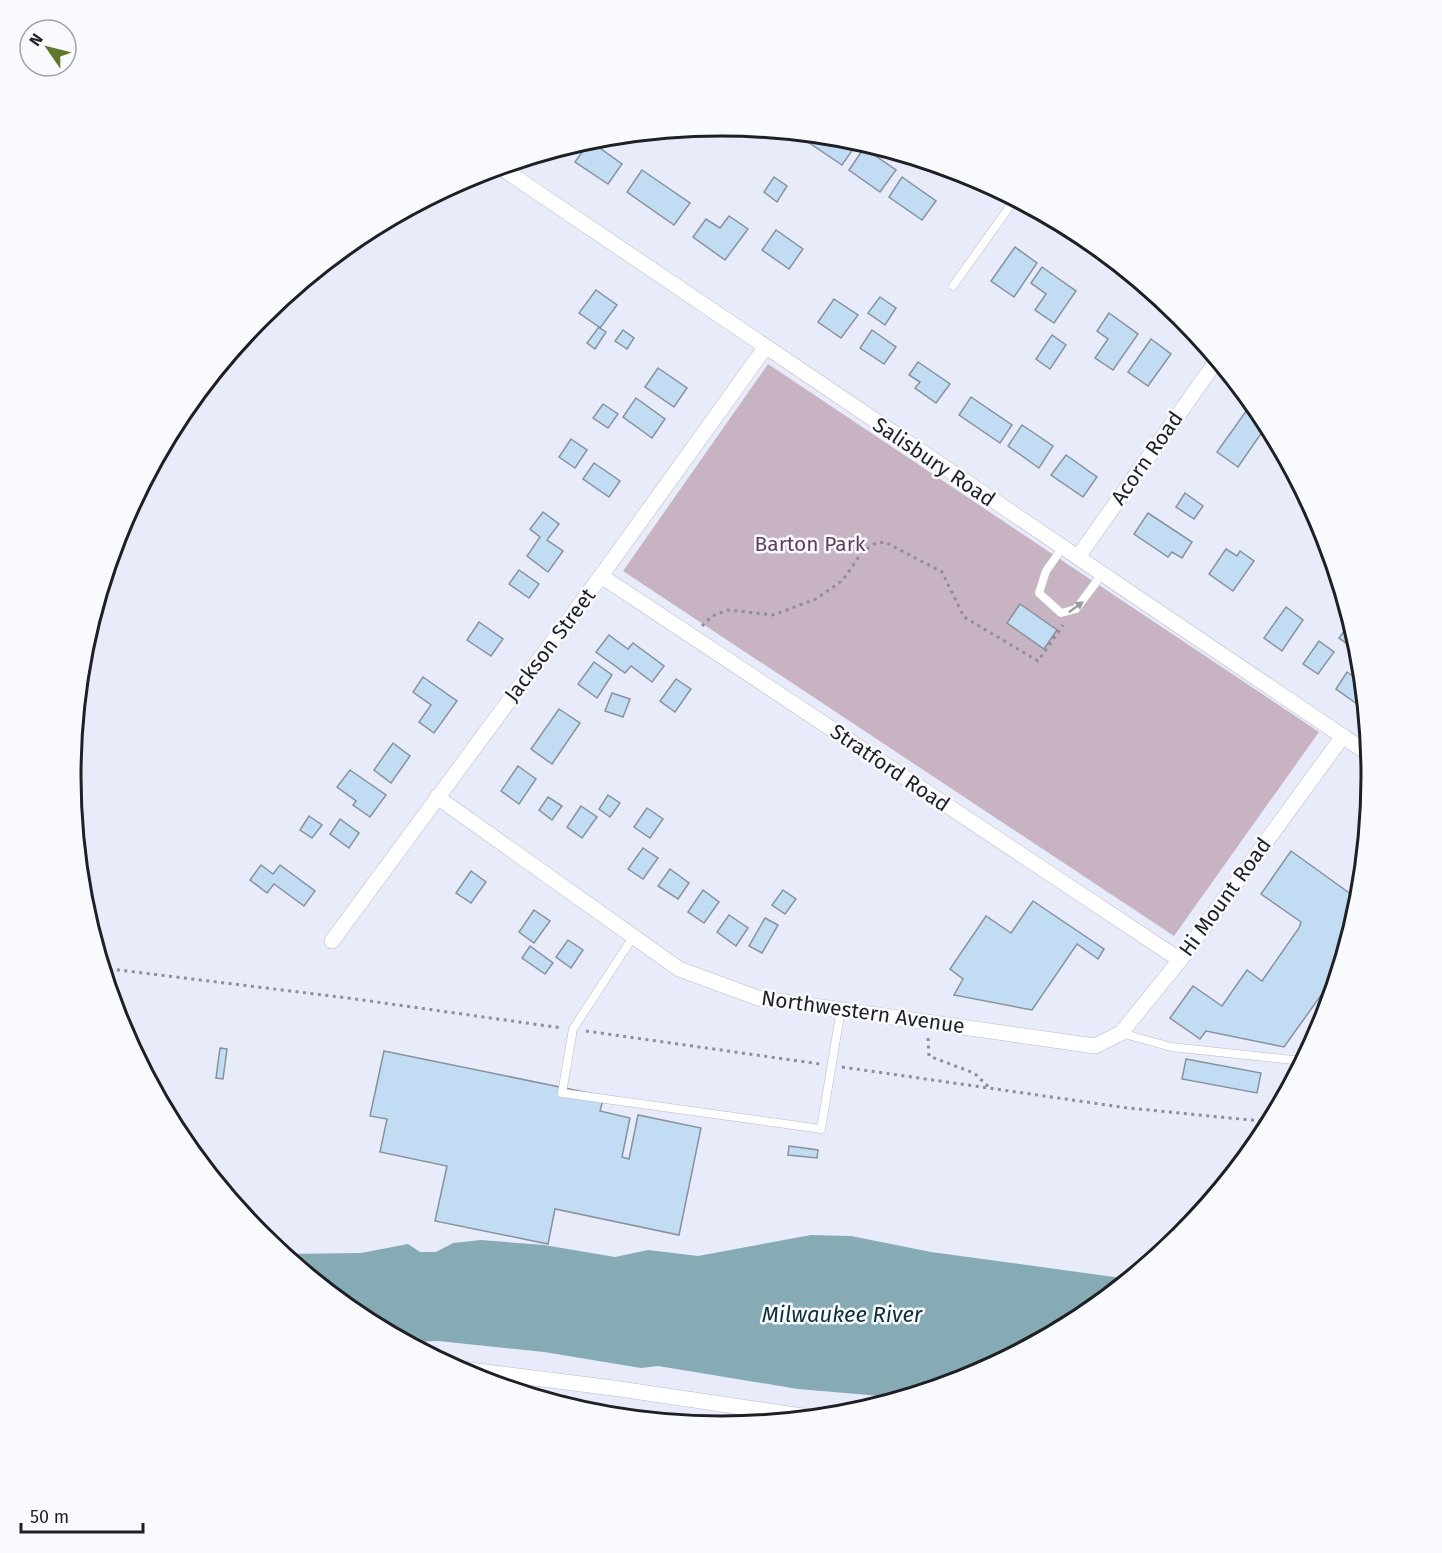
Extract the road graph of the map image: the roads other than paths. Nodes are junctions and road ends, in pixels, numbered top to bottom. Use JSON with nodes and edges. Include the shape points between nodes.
{"nodes":[{"id":1,"x":508,"y":173,"type":"edge"},
{"id":2,"x":1010,"y":206,"type":"edge"},
{"id":3,"x":953,"y":286,"type":"dead end"},
{"id":4,"x":765,"y":348,"type":"junction"},
{"id":5,"x":1212,"y":367,"type":"edge"},
{"id":6,"x":1063,"y":547,"type":"junction"},
{"id":7,"x":1078,"y":557,"type":"junction"},
{"id":8,"x":1103,"y":573,"type":"junction"},
{"id":9,"x":601,"y":576,"type":"junction"},
{"id":10,"x":1343,"y":736,"type":"junction"},
{"id":11,"x":1360,"y":748,"type":"edge"},
{"id":12,"x":437,"y":796,"type":"junction"},
{"id":13,"x":633,"y":937,"type":"junction"},
{"id":14,"x":332,"y":941,"type":"dead end"},
{"id":15,"x":1180,"y":960,"type":"junction"},
{"id":16,"x":841,"y":1009,"type":"junction"},
{"id":17,"x":1121,"y":1033,"type":"junction"},
{"id":18,"x":1095,"y":1046,"type":"joint"},
{"id":19,"x":1295,"y":1060,"type":"edge"},
{"id":20,"x":488,"y":1373,"type":"edge"},
{"id":21,"x":782,"y":1413,"type":"edge"}],
"edges":[{"from":1,"to":4,"type":"street","name":"Salisbury Road"},
{"from":2,"to":3,"type":"lane"},
{"from":4,"to":6,"type":"street","name":"Salisbury Road"},
{"from":4,"to":9,"type":"street","name":"Jackson Street"},
{"from":5,"to":7,"type":"street","name":"Acorn Road"},
{"from":6,"to":7,"type":"street","name":"Salisbury Road"},
{"from":6,"to":8,"type":"lane","one_way":true,"via":[[1046,572],[1039,593],[1061,613],[1069,613],[1085,600]]},
{"from":7,"to":8,"type":"street","name":"Salisbury Road"},
{"from":8,"to":10,"type":"street","name":"Salisbury Road"},
{"from":9,"to":12,"type":"street","name":"Jackson Street"},
{"from":9,"to":15,"type":"street","name":"Stratford Road"},
{"from":10,"to":11,"type":"street","name":"Salisbury Road"},
{"from":10,"to":15,"type":"street","name":"Hi Mount Road"},
{"from":12,"to":13,"type":"street","name":"Northwestern Avenue"},
{"from":12,"to":14,"type":"street","name":"Jackson Street"},
{"from":13,"to":16,"type":"street","name":"Northwestern Avenue","via":[[679,969],[758,998]]},
{"from":13,"to":16,"type":"lane","via":[[573,1029],[562,1093],[821,1129]]},
{"from":15,"to":17,"type":"street","name":"Hi Mount Road"},
{"from":16,"to":18,"type":"street","name":"Northwestern Avenue"},
{"from":17,"to":18,"type":"street","name":"Hi Mount Road"},
{"from":17,"to":19,"type":"lane","via":[[1171,1047]]},
{"from":20,"to":21,"type":"street"}]}
